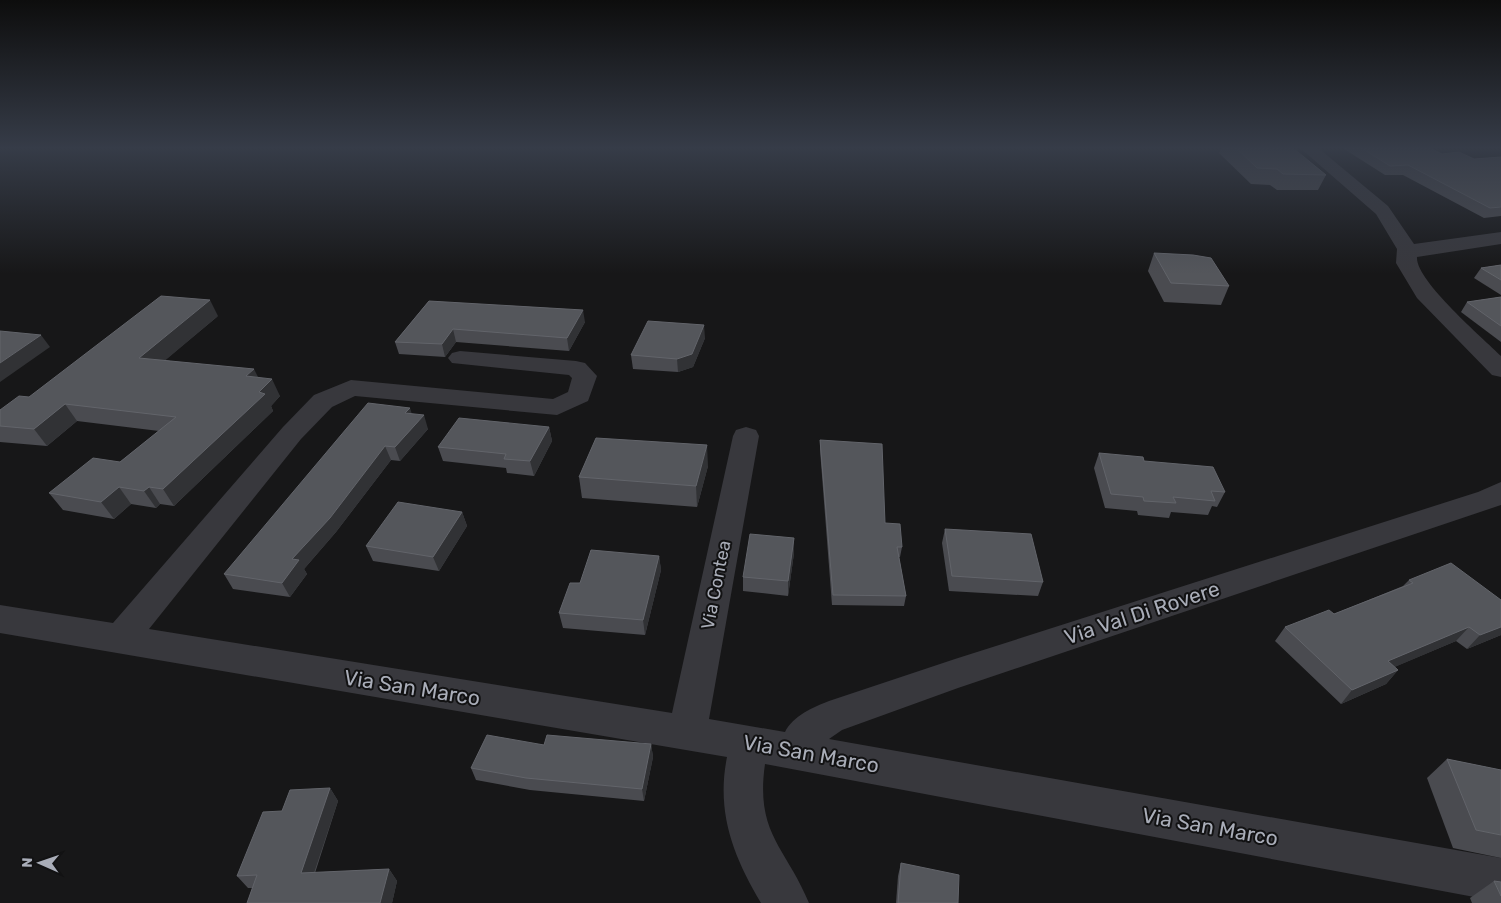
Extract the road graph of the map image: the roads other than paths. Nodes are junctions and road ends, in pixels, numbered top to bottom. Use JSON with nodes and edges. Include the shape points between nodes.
{"nodes":[{"id":1,"x":1357,"y":189,"type":"edge"},
{"id":2,"x":1501,"y":238,"type":"edge"},
{"id":3,"x":1407,"y":249,"type":"junction"},
{"id":4,"x":460,"y":358,"type":"dead end"},
{"id":5,"x":1501,"y":370,"type":"edge"},
{"id":6,"x":746,"y":436,"type":"dead end"},
{"id":7,"x":1501,"y":492,"type":"edge"},
{"id":8,"x":0,"y":619,"type":"edge"},
{"id":9,"x":120,"y":640,"type":"junction"},
{"id":10,"x":687,"y":734,"type":"junction"},
{"id":11,"x":749,"y":743,"type":"junction"},
{"id":12,"x":796,"y":751,"type":"junction"},
{"id":13,"x":1501,"y":880,"type":"edge"},
{"id":14,"x":787,"y":903,"type":"edge"}],
"edges":[{"from":1,"to":3,"type":"street","via":[[1382,210]]},
{"from":2,"to":3,"type":"street","via":[[1418,251]]},
{"from":3,"to":5,"type":"street","via":[[1406,263],[1425,293]]},
{"from":4,"to":9,"type":"street","via":[[576,368],[585,376],[580,396],[556,407],[351,388],[323,401],[292,433]]},
{"from":6,"to":10,"type":"street","name":"Via Contea"},
{"from":7,"to":12,"type":"street","name":"Via Val Di Rovere","via":[[829,718],[803,736]]},
{"from":8,"to":9,"type":"street","name":"Via San Marco"},
{"from":9,"to":10,"type":"street","name":"Via San Marco"},
{"from":10,"to":11,"type":"street","name":"Via San Marco"},
{"from":11,"to":12,"type":"street","name":"Via San Marco"},
{"from":11,"to":14,"type":"street","via":[[743,776],[743,806],[771,881]]},
{"from":12,"to":13,"type":"street","name":"Via San Marco"}]}
